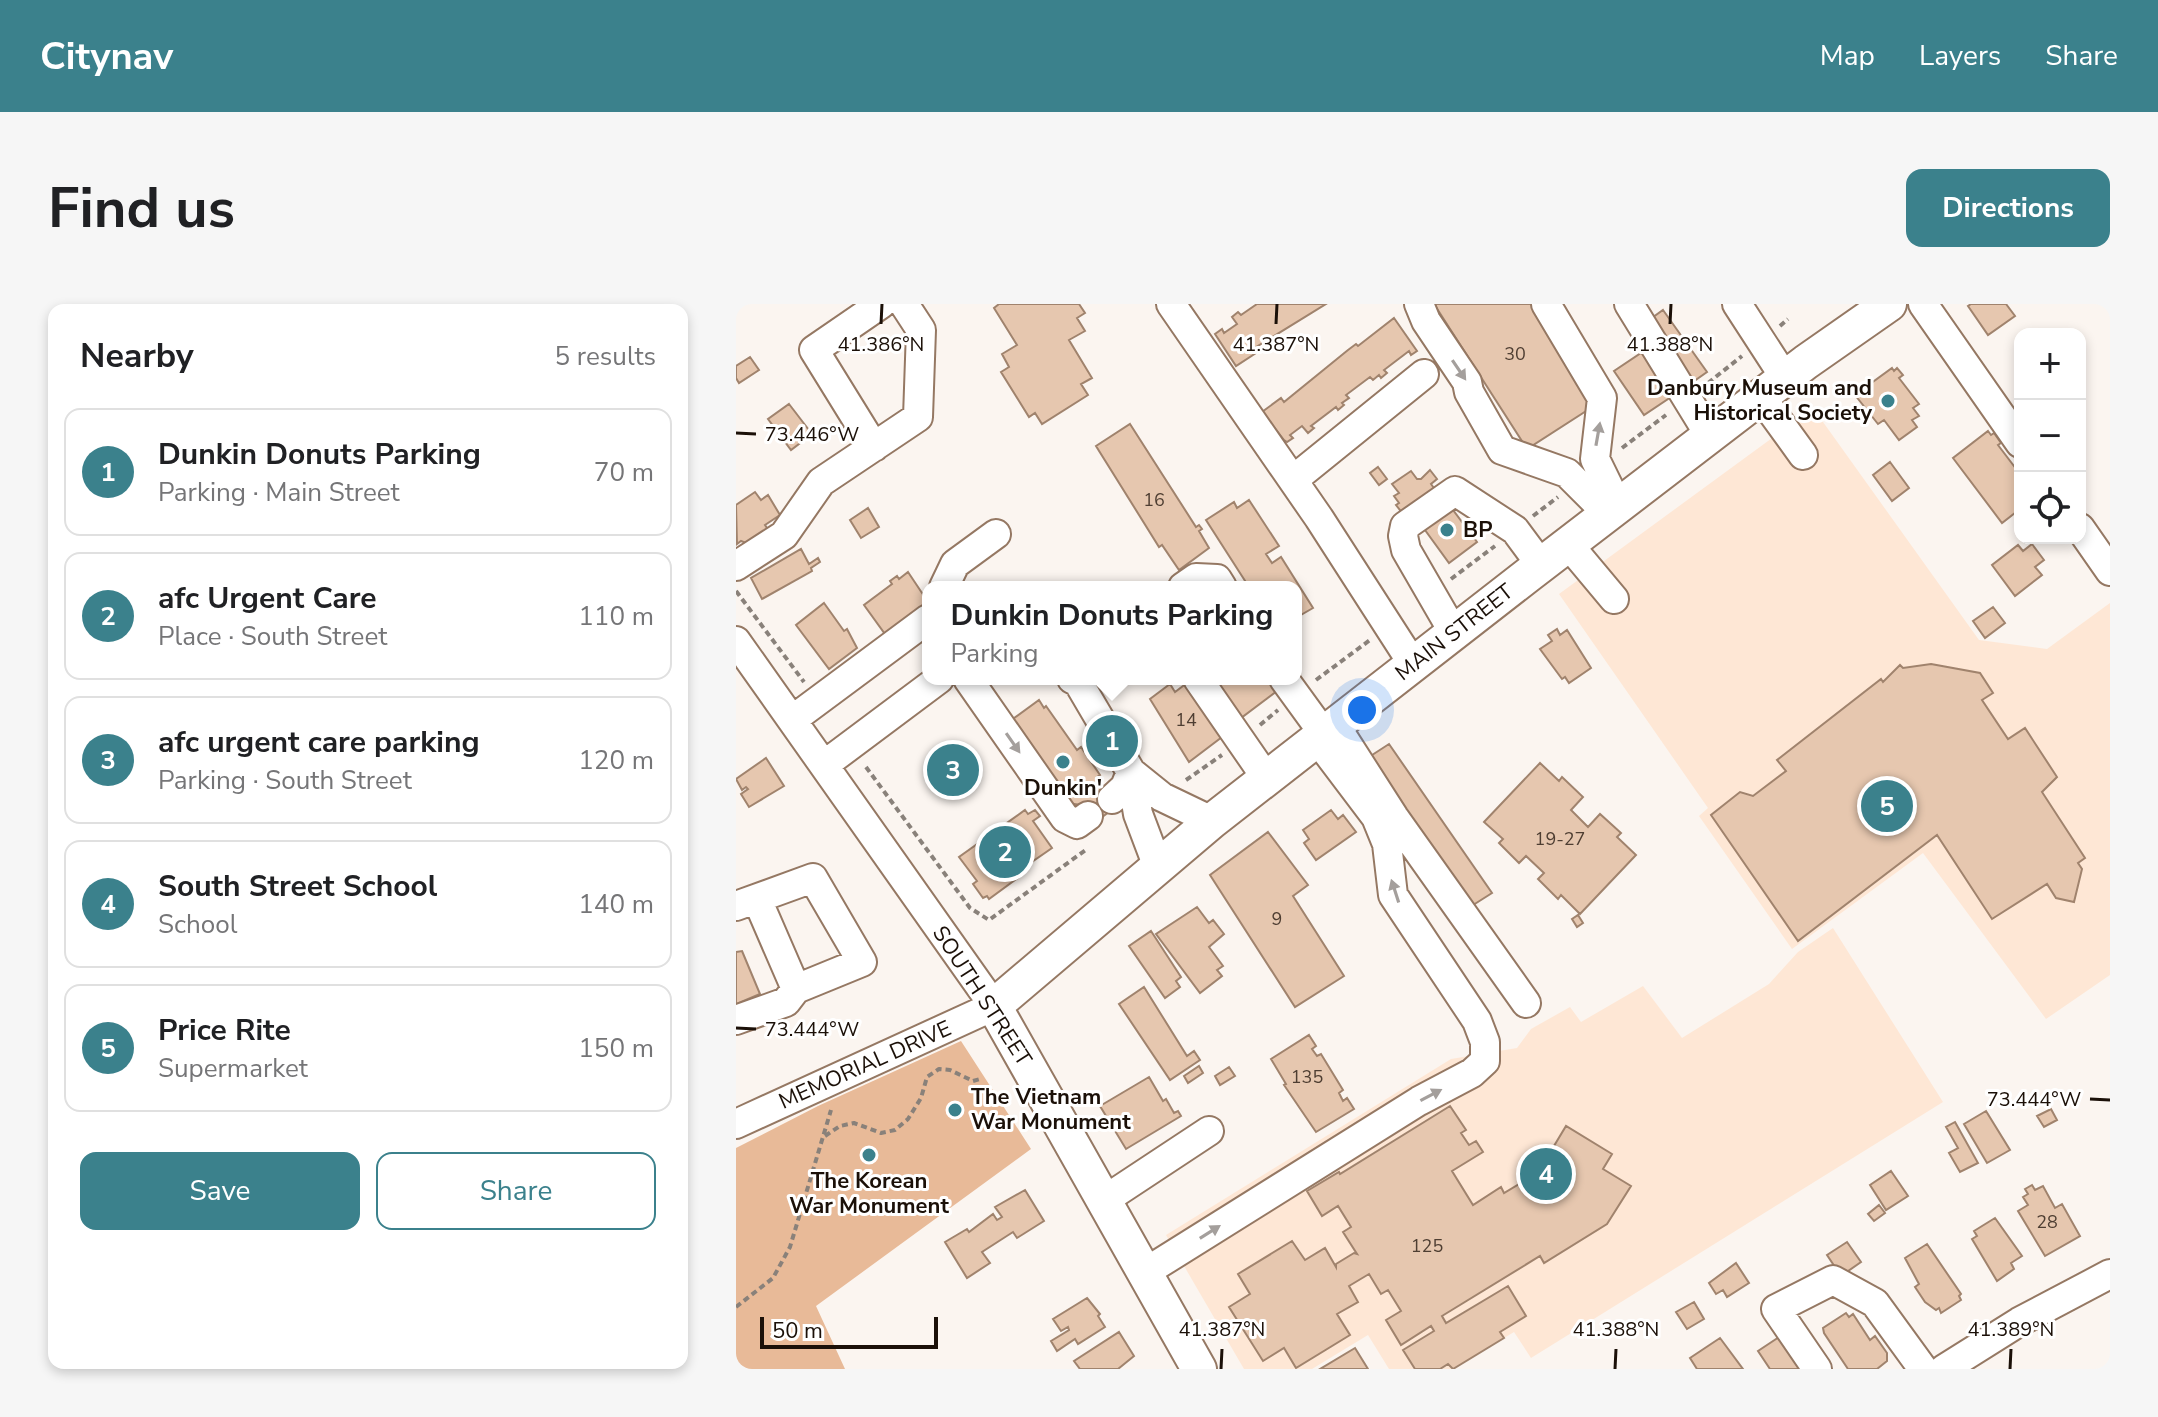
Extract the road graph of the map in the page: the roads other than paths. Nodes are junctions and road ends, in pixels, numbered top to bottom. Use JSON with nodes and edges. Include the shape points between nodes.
{"nodes":[{"id":1,"x":881,"y":304,"type":"edge"},
{"id":2,"x":904,"y":304,"type":"edge"},
{"id":3,"x":1419,"y":304,"type":"edge"},
{"id":4,"x":1546,"y":304,"type":"edge"},
{"id":5,"x":1629,"y":304,"type":"edge"},
{"id":6,"x":1737,"y":304,"type":"edge"},
{"id":7,"x":1923,"y":304,"type":"edge"},
{"id":8,"x":1178,"y":306,"type":"edge"},
{"id":9,"x":1875,"y":308,"type":"edge"},
{"id":10,"x":1424,"y":374,"type":"dead end"},
{"id":11,"x":1773,"y":388,"type":"junction"},
{"id":12,"x":2014,"y":434,"type":"edge"},
{"id":13,"x":1710,"y":436,"type":"junction"},
{"id":14,"x":874,"y":447,"type":"junction"},
{"id":15,"x":1803,"y":455,"type":"dead end"},
{"id":16,"x":1588,"y":475,"type":"junction"},
{"id":17,"x":1293,"y":480,"type":"junction"},
{"id":18,"x":1613,"y":510,"type":"junction"},
{"id":19,"x":996,"y":534,"type":"dead end"},
{"id":20,"x":2086,"y":537,"type":"edge"},
{"id":21,"x":1568,"y":544,"type":"junction"},
{"id":22,"x":1541,"y":565,"type":"junction"},
{"id":23,"x":736,"y":566,"type":"edge"},
{"id":24,"x":2110,"y":571,"type":"edge"},
{"id":25,"x":947,"y":581,"type":"edge"},
{"id":26,"x":1192,"y":581,"type":"edge"},
{"id":27,"x":1218,"y":581,"type":"edge"},
{"id":28,"x":1614,"y":599,"type":"dead end"},
{"id":29,"x":922,"y":623,"type":"edge"},
{"id":30,"x":1454,"y":633,"type":"junction"},
{"id":31,"x":736,"y":641,"type":"edge"},
{"id":32,"x":1413,"y":664,"type":"junction"},
{"id":33,"x":931,"y":685,"type":"edge"},
{"id":34,"x":972,"y":685,"type":"edge"},
{"id":35,"x":1080,"y":685,"type":"edge"},
{"id":36,"x":1202,"y":685,"type":"edge"},
{"id":37,"x":1289,"y":688,"type":"edge"},
{"id":38,"x":792,"y":720,"type":"junction"},
{"id":39,"x":1325,"y":733,"type":"junction"},
{"id":40,"x":824,"y":765,"type":"junction"},
{"id":41,"x":1131,"y":772,"type":"junction"},
{"id":42,"x":1267,"y":779,"type":"junction"},
{"id":43,"x":1112,"y":799,"type":"dead end"},
{"id":44,"x":1088,"y":816,"type":"dead end"},
{"id":45,"x":1212,"y":821,"type":"junction"},
{"id":46,"x":1158,"y":867,"type":"junction"},
{"id":47,"x":746,"y":902,"type":"edge"},
{"id":48,"x":796,"y":989,"type":"junction"},
{"id":49,"x":1526,"y":1003,"type":"dead end"},
{"id":50,"x":994,"y":1006,"type":"junction"},
{"id":51,"x":736,"y":1020,"type":"edge"},
{"id":52,"x":736,"y":1124,"type":"edge"},
{"id":53,"x":1209,"y":1131,"type":"dead end"},
{"id":54,"x":1103,"y":1201,"type":"junction"},
{"id":55,"x":1144,"y":1273,"type":"junction"},
{"id":56,"x":2110,"y":1274,"type":"edge"},
{"id":57,"x":1199,"y":1369,"type":"edge"},
{"id":58,"x":1817,"y":1369,"type":"edge"},
{"id":59,"x":1923,"y":1369,"type":"edge"},
{"id":60,"x":1944,"y":1369,"type":"edge"}],
"edges":[{"from":1,"to":14,"type":"street","via":[[814,350]]},
{"from":2,"to":14,"type":"street","via":[[921,330],[918,417]]},
{"from":3,"to":16,"type":"street","one_way":true,"via":[[1502,450]]},
{"from":16,"to":4,"type":"street","one_way":true,"via":[[1595,459],[1602,398]]},
{"from":5,"to":13,"type":"street"},
{"from":6,"to":11,"type":"street","via":[[1761,341]]},
{"from":7,"to":12,"type":"street"},
{"from":8,"to":17,"type":"street"},
{"from":9,"to":11,"type":"main road","name":"MAIN STREET"},
{"from":10,"to":17,"type":"street"},
{"from":11,"to":13,"type":"main road","name":"MAIN STREET"},
{"from":11,"to":15,"type":"street"},
{"from":13,"to":18,"type":"main road","name":"MAIN STREET"},
{"from":14,"to":23,"type":"street","via":[[821,482],[784,535]]},
{"from":16,"to":18,"type":"street"},
{"from":17,"to":32,"type":"street"},
{"from":18,"to":21,"type":"main road","name":"MAIN STREET"},
{"from":19,"to":25,"type":"street","via":[[955,564]]},
{"from":20,"to":24,"type":"street"},
{"from":21,"to":22,"type":"main road","name":"MAIN STREET"},
{"from":21,"to":28,"type":"street"},
{"from":22,"to":30,"type":"main road","name":"MAIN STREET"},
{"from":22,"to":30,"type":"street","via":[[1515,530],[1455,491],[1416,517],[1405,526],[1406,550]]},
{"from":26,"to":27,"type":"street"},
{"from":29,"to":38,"type":"street"},
{"from":30,"to":32,"type":"main road","name":"MAIN STREET"},
{"from":31,"to":38,"type":"street","name":"SOUTH STREET"},
{"from":32,"to":39,"type":"main road","name":"MAIN STREET"},
{"from":33,"to":40,"type":"street"},
{"from":34,"to":44,"type":"street","one_way":true,"via":[[1065,818],[1077,824]]},
{"from":35,"to":41,"type":"street"},
{"from":36,"to":42,"type":"street"},
{"from":37,"to":39,"type":"street"},
{"from":38,"to":40,"type":"street","name":"SOUTH STREET"},
{"from":39,"to":42,"type":"main road","name":"MAIN STREET"},
{"from":39,"to":49,"type":"street","via":[[1394,817]]},
{"from":55,"to":39,"type":"street","one_way":true,"via":[[1485,1061],[1477,1021],[1393,895],[1387,844],[1376,817]]},
{"from":40,"to":50,"type":"street","name":"SOUTH STREET"},
{"from":41,"to":43,"type":"street"},
{"from":41,"to":45,"type":"street","via":[[1162,797]]},
{"from":41,"to":46,"type":"street","via":[[1138,814]]},
{"from":42,"to":45,"type":"main road","name":"MAIN STREET"},
{"from":45,"to":46,"type":"main road","name":"MAIN STREET"},
{"from":46,"to":50,"type":"main road","name":"MAIN STREET"},
{"from":47,"to":48,"type":"street"},
{"from":47,"to":48,"type":"street","via":[[813,878],[862,962]]},
{"from":48,"to":51,"type":"street","via":[[786,1002]]},
{"from":50,"to":52,"type":"street","name":"MEMORIAL DRIVE"},
{"from":50,"to":54,"type":"main road","name":"SOUTH STREET"},
{"from":53,"to":54,"type":"street"},
{"from":54,"to":55,"type":"main road","name":"SOUTH STREET"},
{"from":55,"to":57,"type":"main road","name":"SOUTH STREET"},
{"from":56,"to":60,"type":"street"},
{"from":58,"to":59,"type":"street","via":[[1776,1309],[1833,1280],[1875,1303]]}]}
